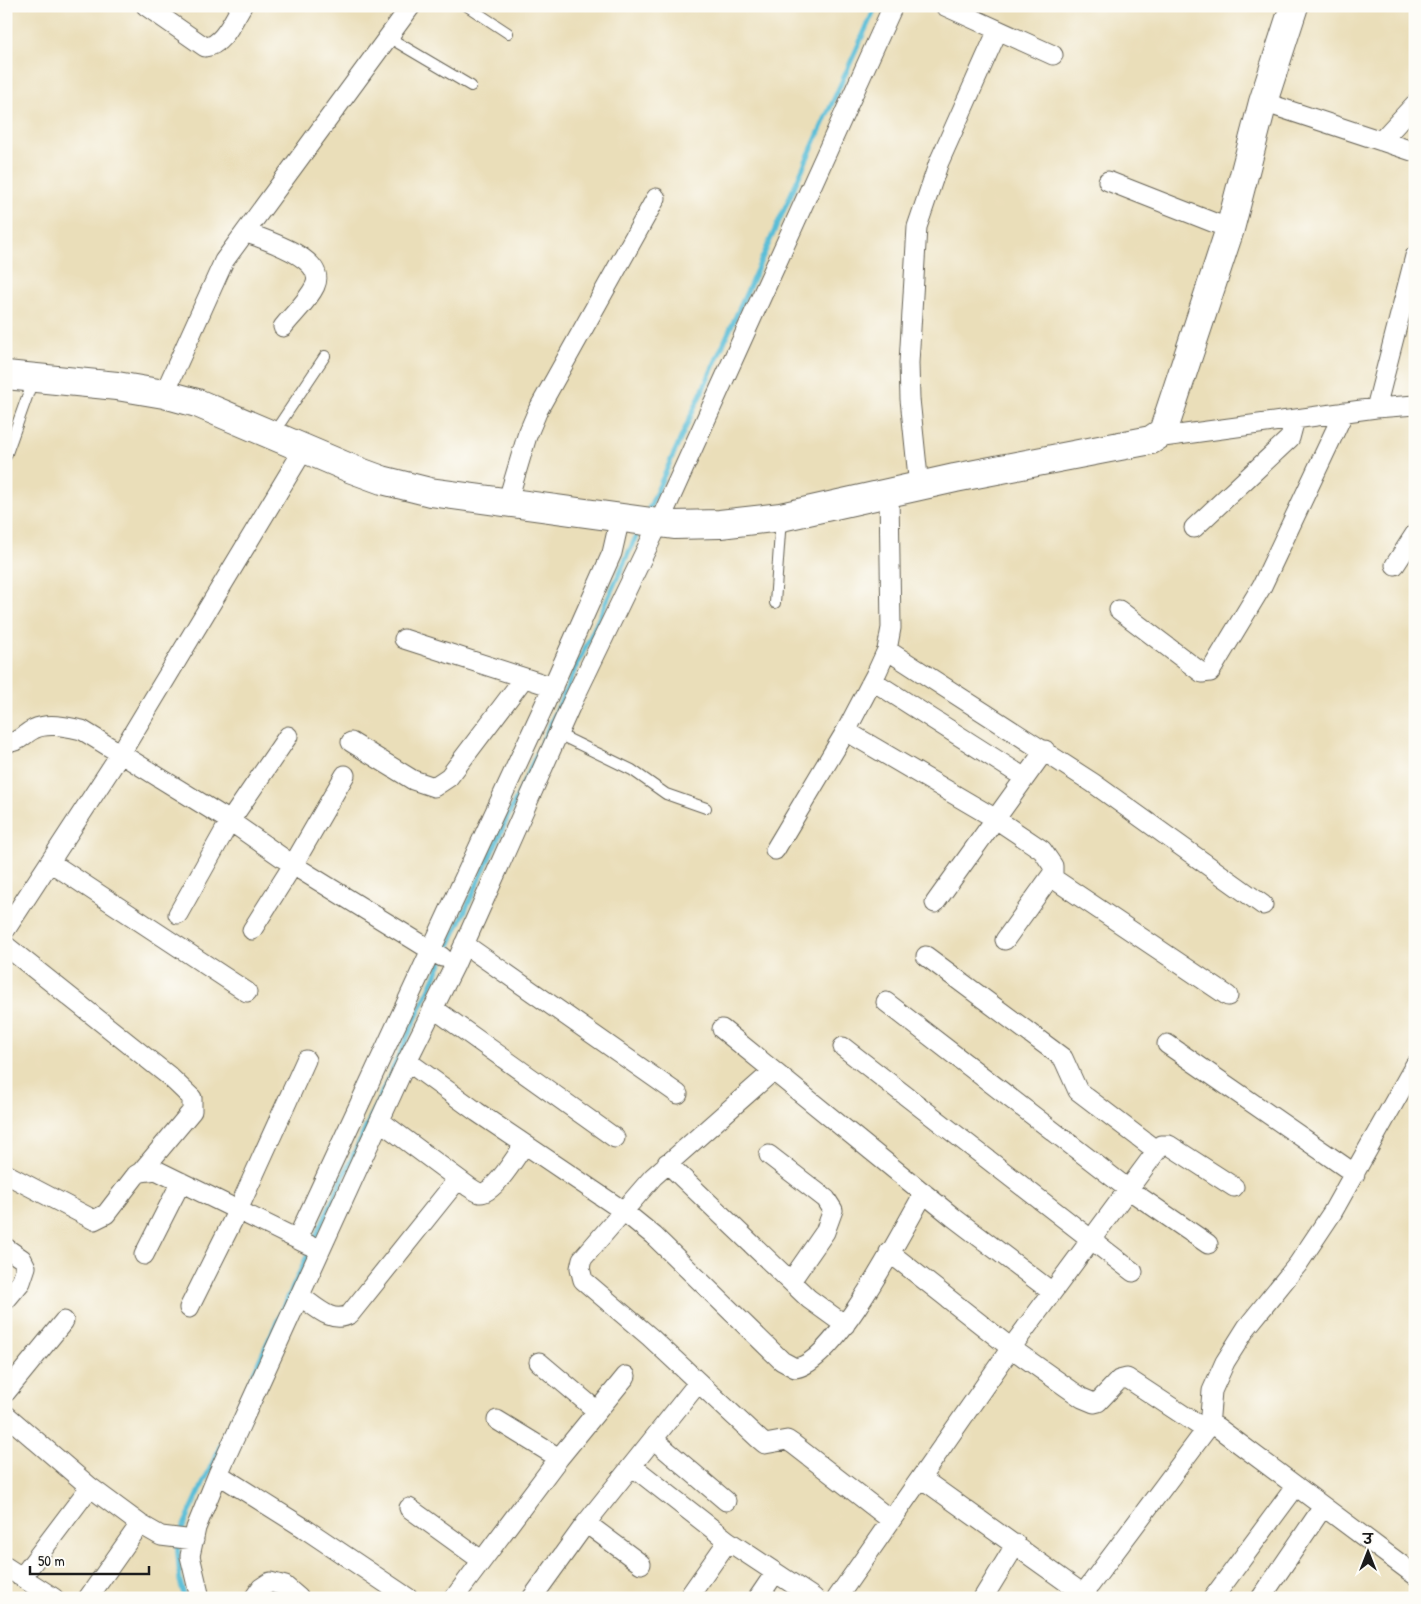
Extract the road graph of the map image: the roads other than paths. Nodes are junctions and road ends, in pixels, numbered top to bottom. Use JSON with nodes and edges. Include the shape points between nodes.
{"nodes":[{"id":1,"x":146,"y":6,"type":"edge"},
{"id":2,"x":242,"y":6,"type":"edge"},
{"id":3,"x":410,"y":6,"type":"edge"},
{"id":4,"x":467,"y":6,"type":"edge"},
{"id":5,"x":893,"y":6,"type":"edge"},
{"id":6,"x":945,"y":6,"type":"edge"},
{"id":7,"x":1294,"y":6,"type":"edge"},
{"id":8,"x":998,"y":30,"type":"junction"},
{"id":9,"x":508,"y":33,"type":"dead end"},
{"id":10,"x":388,"y":37,"type":"junction"},
{"id":11,"x":1053,"y":56,"type":"dead end"},
{"id":12,"x":471,"y":86,"type":"dead end"},
{"id":13,"x":1263,"y":102,"type":"junction"},
{"id":14,"x":1415,"y":104,"type":"edge"},
{"id":15,"x":1381,"y":140,"type":"junction"},
{"id":16,"x":1415,"y":152,"type":"edge"},
{"id":17,"x":1108,"y":181,"type":"dead end"},
{"id":18,"x":656,"y":198,"type":"dead end"},
{"id":19,"x":1230,"y":229,"type":"junction"},
{"id":20,"x":245,"y":232,"type":"junction"},
{"id":21,"x":1415,"y":256,"type":"edge"},
{"id":22,"x":283,"y":327,"type":"dead end"},
{"id":23,"x":325,"y":356,"type":"dead end"},
{"id":24,"x":6,"y":375,"type":"edge"},
{"id":25,"x":33,"y":379,"type":"junction"},
{"id":26,"x":164,"y":394,"type":"junction"},
{"id":27,"x":1415,"y":405,"type":"edge"},
{"id":28,"x":1376,"y":408,"type":"junction"},
{"id":29,"x":1344,"y":412,"type":"junction"},
{"id":30,"x":1295,"y":419,"type":"junction"},
{"id":31,"x":273,"y":435,"type":"junction"},
{"id":32,"x":1156,"y":438,"type":"junction"},
{"id":33,"x":304,"y":449,"type":"junction"},
{"id":34,"x":6,"y":456,"type":"edge"},
{"id":35,"x":919,"y":487,"type":"junction"},
{"id":36,"x":889,"y":494,"type":"junction"},
{"id":37,"x":507,"y":503,"type":"junction"},
{"id":38,"x":781,"y":517,"type":"junction"},
{"id":39,"x":638,"y":521,"type":"junction"},
{"id":40,"x":1194,"y":528,"type":"dead end"},
{"id":41,"x":1415,"y":534,"type":"edge"},
{"id":42,"x":1395,"y":565,"type":"dead end"},
{"id":43,"x":775,"y":604,"type":"dead end"},
{"id":44,"x":1119,"y":610,"type":"dead end"},
{"id":45,"x":404,"y":639,"type":"dead end"},
{"id":46,"x":887,"y":650,"type":"junction"},
{"id":47,"x":524,"y":678,"type":"junction"},
{"id":48,"x":873,"y":681,"type":"junction"},
{"id":49,"x":553,"y":687,"type":"junction"},
{"id":50,"x":846,"y":731,"type":"junction"},
{"id":51,"x":558,"y":734,"type":"junction"},
{"id":52,"x":288,"y":736,"type":"dead end"},
{"id":53,"x":6,"y":742,"type":"edge"},
{"id":54,"x":351,"y":742,"type":"dead end"},
{"id":55,"x":1045,"y":750,"type":"junction"},
{"id":56,"x":121,"y":753,"type":"junction"},
{"id":57,"x":345,"y":775,"type":"dead end"},
{"id":58,"x":1026,"y":778,"type":"junction"},
{"id":59,"x":706,"y":808,"type":"dead end"},
{"id":60,"x":996,"y":819,"type":"junction"},
{"id":61,"x":230,"y":821,"type":"junction"},
{"id":62,"x":776,"y":850,"type":"dead end"},
{"id":63,"x":50,"y":862,"type":"junction"},
{"id":64,"x":294,"y":865,"type":"junction"},
{"id":65,"x":1051,"y":877,"type":"junction"},
{"id":66,"x":935,"y":903,"type":"dead end"},
{"id":67,"x":1263,"y":905,"type":"dead end"},
{"id":68,"x":178,"y":914,"type":"dead end"},
{"id":69,"x":6,"y":929,"type":"edge"},
{"id":70,"x":252,"y":930,"type":"dead end"},
{"id":71,"x":1005,"y":940,"type":"dead end"},
{"id":72,"x":464,"y":944,"type":"junction"},
{"id":73,"x":6,"y":946,"type":"edge"},
{"id":74,"x":926,"y":956,"type":"dead end"},
{"id":75,"x":443,"y":958,"type":"junction"},
{"id":76,"x":247,"y":992,"type":"dead end"},
{"id":77,"x":1228,"y":996,"type":"dead end"},
{"id":78,"x":886,"y":1002,"type":"dead end"},
{"id":79,"x":433,"y":1008,"type":"junction"},
{"id":80,"x":722,"y":1028,"type":"dead end"},
{"id":81,"x":1167,"y":1044,"type":"dead end"},
{"id":82,"x":843,"y":1047,"type":"dead end"},
{"id":83,"x":306,"y":1060,"type":"dead end"},
{"id":84,"x":407,"y":1061,"type":"junction"},
{"id":85,"x":1415,"y":1065,"type":"edge"},
{"id":86,"x":773,"y":1071,"type":"junction"},
{"id":87,"x":678,"y":1094,"type":"dead end"},
{"id":88,"x":380,"y":1121,"type":"junction"},
{"id":89,"x":615,"y":1138,"type":"dead end"},
{"id":90,"x":524,"y":1145,"type":"junction"},
{"id":91,"x":1157,"y":1151,"type":"junction"},
{"id":92,"x":768,"y":1155,"type":"dead end"},
{"id":93,"x":667,"y":1163,"type":"junction"},
{"id":94,"x":141,"y":1172,"type":"junction"},
{"id":95,"x":6,"y":1174,"type":"edge"},
{"id":96,"x":1355,"y":1174,"type":"junction"},
{"id":97,"x":458,"y":1179,"type":"junction"},
{"id":98,"x":181,"y":1182,"type":"junction"},
{"id":99,"x":1234,"y":1187,"type":"dead end"},
{"id":100,"x":1128,"y":1189,"type":"junction"},
{"id":101,"x":924,"y":1193,"type":"junction"},
{"id":102,"x":238,"y":1210,"type":"junction"},
{"id":103,"x":622,"y":1210,"type":"junction"},
{"id":104,"x":1090,"y":1240,"type":"junction"},
{"id":105,"x":1208,"y":1244,"type":"dead end"},
{"id":106,"x":309,"y":1245,"type":"junction"},
{"id":107,"x":6,"y":1248,"type":"edge"},
{"id":108,"x":889,"y":1252,"type":"junction"},
{"id":109,"x":144,"y":1255,"type":"dead end"},
{"id":110,"x":1133,"y":1272,"type":"dead end"},
{"id":111,"x":791,"y":1281,"type":"junction"},
{"id":112,"x":1052,"y":1292,"type":"junction"},
{"id":113,"x":300,"y":1296,"type":"junction"},
{"id":114,"x":6,"y":1300,"type":"edge"},
{"id":115,"x":189,"y":1308,"type":"dead end"},
{"id":116,"x":64,"y":1321,"type":"dead end"},
{"id":117,"x":845,"y":1325,"type":"junction"},
{"id":118,"x":1011,"y":1348,"type":"junction"},
{"id":119,"x":539,"y":1362,"type":"dead end"},
{"id":120,"x":626,"y":1376,"type":"dead end"},
{"id":121,"x":698,"y":1383,"type":"junction"},
{"id":122,"x":6,"y":1392,"type":"edge"},
{"id":123,"x":597,"y":1411,"type":"junction"},
{"id":124,"x":6,"y":1415,"type":"edge"},
{"id":125,"x":497,"y":1420,"type":"dead end"},
{"id":126,"x":1207,"y":1429,"type":"junction"},
{"id":127,"x":653,"y":1439,"type":"junction"},
{"id":128,"x":559,"y":1458,"type":"junction"},
{"id":129,"x":632,"y":1466,"type":"junction"},
{"id":130,"x":218,"y":1474,"type":"junction"},
{"id":131,"x":921,"y":1478,"type":"junction"},
{"id":132,"x":1296,"y":1486,"type":"junction"},
{"id":133,"x":90,"y":1487,"type":"junction"},
{"id":134,"x":726,"y":1501,"type":"dead end"},
{"id":135,"x":1323,"y":1507,"type":"junction"},
{"id":136,"x":409,"y":1508,"type":"dead end"},
{"id":137,"x":891,"y":1520,"type":"junction"},
{"id":138,"x":586,"y":1523,"type":"junction"},
{"id":139,"x":140,"y":1524,"type":"junction"},
{"id":140,"x":183,"y":1539,"type":"junction"},
{"id":141,"x":728,"y":1541,"type":"junction"},
{"id":142,"x":1016,"y":1544,"type":"junction"},
{"id":143,"x":481,"y":1560,"type":"junction"},
{"id":144,"x":641,"y":1564,"type":"dead end"},
{"id":145,"x":6,"y":1567,"type":"edge"},
{"id":146,"x":775,"y":1573,"type":"junction"},
{"id":147,"x":1415,"y":1575,"type":"edge"},
{"id":148,"x":22,"y":1577,"type":"junction"},
{"id":149,"x":383,"y":1591,"type":"edge"},
{"id":150,"x":1087,"y":1596,"type":"edge"},
{"id":151,"x":54,"y":1598,"type":"edge"},
{"id":152,"x":88,"y":1598,"type":"edge"},
{"id":153,"x":200,"y":1598,"type":"edge"},
{"id":154,"x":254,"y":1598,"type":"edge"},
{"id":155,"x":299,"y":1598,"type":"edge"},
{"id":156,"x":408,"y":1598,"type":"edge"},
{"id":157,"x":454,"y":1598,"type":"edge"},
{"id":158,"x":532,"y":1598,"type":"edge"},
{"id":159,"x":688,"y":1598,"type":"edge"},
{"id":160,"x":758,"y":1598,"type":"edge"},
{"id":161,"x":814,"y":1598,"type":"edge"},
{"id":162,"x":837,"y":1598,"type":"edge"},
{"id":163,"x":983,"y":1598,"type":"edge"},
{"id":164,"x":1213,"y":1598,"type":"edge"},
{"id":165,"x":1261,"y":1598,"type":"edge"}],
"edges":[{"from":1,"to":2,"type":"street","via":[[205,47],[212,47],[221,39]]},
{"from":3,"to":10,"type":"street"},
{"from":4,"to":9,"type":"lane"},
{"from":5,"to":39,"type":"street"},
{"from":6,"to":8,"type":"street"},
{"from":7,"to":13,"type":"street"},
{"from":8,"to":11,"type":"street"},
{"from":8,"to":35,"type":"street","via":[[939,162],[917,227],[909,363]]},
{"from":10,"to":12,"type":"lane"},
{"from":10,"to":20,"type":"street"},
{"from":13,"to":15,"type":"street"},
{"from":13,"to":19,"type":"street"},
{"from":14,"to":15,"type":"street"},
{"from":15,"to":16,"type":"street"},
{"from":17,"to":19,"type":"street"},
{"from":18,"to":37,"type":"street","via":[[538,410]]},
{"from":19,"to":32,"type":"street","via":[[1163,432]]},
{"from":20,"to":22,"type":"street","via":[[298,255],[315,268],[315,286]]},
{"from":20,"to":26,"type":"street","via":[[224,261]]},
{"from":21,"to":28,"type":"street"},
{"from":23,"to":31,"type":"lane"},
{"from":24,"to":25,"type":"street"},
{"from":25,"to":26,"type":"street"},
{"from":25,"to":34,"type":"lane"},
{"from":26,"to":31,"type":"street","via":[[197,402]]},
{"from":27,"to":28,"type":"street"},
{"from":28,"to":29,"type":"street"},
{"from":29,"to":30,"type":"street"},
{"from":29,"to":44,"type":"street","via":[[1262,586],[1210,672],[1202,673]]},
{"from":30,"to":32,"type":"street"},
{"from":30,"to":40,"type":"street","via":[[1290,438]]},
{"from":31,"to":33,"type":"street"},
{"from":32,"to":35,"type":"street"},
{"from":33,"to":37,"type":"street","via":[[382,480],[430,492]]},
{"from":33,"to":56,"type":"street"},
{"from":35,"to":36,"type":"street"},
{"from":36,"to":38,"type":"street"},
{"from":36,"to":46,"type":"street","via":[[891,628]]},
{"from":37,"to":39,"type":"street"},
{"from":38,"to":39,"type":"street","via":[[720,524]]},
{"from":38,"to":43,"type":"lane"},
{"from":39,"to":49,"type":"street","via":[[612,553]]},
{"from":39,"to":51,"type":"street"},
{"from":41,"to":42,"type":"street"},
{"from":45,"to":47,"type":"street"},
{"from":46,"to":48,"type":"street"},
{"from":46,"to":55,"type":"street"},
{"from":47,"to":49,"type":"street"},
{"from":47,"to":54,"type":"street","via":[[449,777],[434,787],[424,786]]},
{"from":48,"to":50,"type":"street"},
{"from":48,"to":58,"type":"street"},
{"from":49,"to":75,"type":"street"},
{"from":50,"to":60,"type":"street"},
{"from":50,"to":62,"type":"street"},
{"from":51,"to":59,"type":"lane","via":[[632,770],[666,794]]},
{"from":51,"to":72,"type":"street"},
{"from":52,"to":61,"type":"street"},
{"from":53,"to":56,"type":"street","via":[[14,742],[36,728],[56,726],[82,730]]},
{"from":55,"to":58,"type":"street"},
{"from":55,"to":67,"type":"street"},
{"from":56,"to":61,"type":"street"},
{"from":56,"to":63,"type":"street"},
{"from":57,"to":64,"type":"street"},
{"from":58,"to":60,"type":"street"},
{"from":60,"to":65,"type":"street","via":[[1049,857],[1053,866]]},
{"from":60,"to":66,"type":"street"},
{"from":61,"to":64,"type":"street"},
{"from":61,"to":68,"type":"street"},
{"from":63,"to":69,"type":"street"},
{"from":63,"to":76,"type":"street"},
{"from":64,"to":70,"type":"street"},
{"from":64,"to":75,"type":"street"},
{"from":65,"to":71,"type":"street"},
{"from":65,"to":77,"type":"street"},
{"from":72,"to":75,"type":"street"},
{"from":72,"to":87,"type":"street"},
{"from":73,"to":94,"type":"street","via":[[192,1098],[192,1111]]},
{"from":74,"to":91,"type":"street","via":[[1063,1058],[1078,1091]]},
{"from":75,"to":79,"type":"street"},
{"from":75,"to":106,"type":"street"},
{"from":78,"to":100,"type":"street"},
{"from":79,"to":84,"type":"street"},
{"from":79,"to":89,"type":"street"},
{"from":80,"to":86,"type":"street"},
{"from":81,"to":96,"type":"street"},
{"from":82,"to":104,"type":"street"},
{"from":83,"to":102,"type":"street"},
{"from":84,"to":88,"type":"street"},
{"from":84,"to":90,"type":"street"},
{"from":85,"to":96,"type":"street"},
{"from":86,"to":93,"type":"street"},
{"from":86,"to":101,"type":"street"},
{"from":88,"to":97,"type":"street"},
{"from":88,"to":106,"type":"street"},
{"from":90,"to":97,"type":"street","via":[[488,1192],[480,1193]]},
{"from":90,"to":103,"type":"street"},
{"from":91,"to":99,"type":"street","via":[[1164,1144],[1169,1145]]},
{"from":91,"to":100,"type":"street"},
{"from":92,"to":111,"type":"street","via":[[826,1199],[833,1210],[825,1232]]},
{"from":93,"to":103,"type":"street"},
{"from":93,"to":111,"type":"street"},
{"from":94,"to":95,"type":"street","via":[[106,1214],[94,1220]]},
{"from":94,"to":98,"type":"street","via":[[156,1170]]},
{"from":96,"to":126,"type":"street","via":[[1298,1264],[1247,1327],[1225,1362],[1212,1391]]},
{"from":97,"to":113,"type":"street","via":[[350,1314],[344,1318],[331,1317]]},
{"from":98,"to":102,"type":"street"},
{"from":98,"to":109,"type":"street"},
{"from":100,"to":104,"type":"street"},
{"from":100,"to":105,"type":"street"},
{"from":101,"to":108,"type":"street"},
{"from":101,"to":112,"type":"street"},
{"from":102,"to":106,"type":"street"},
{"from":102,"to":115,"type":"street"},
{"from":103,"to":117,"type":"street","via":[[654,1236],[790,1366],[802,1368],[811,1363]]},
{"from":103,"to":121,"type":"street","via":[[582,1259],[583,1280]]},
{"from":104,"to":110,"type":"street"},
{"from":104,"to":112,"type":"street"},
{"from":106,"to":113,"type":"street"},
{"from":107,"to":114,"type":"street","via":[[22,1259],[26,1267],[21,1282]]},
{"from":108,"to":117,"type":"street"},
{"from":108,"to":118,"type":"street"},
{"from":111,"to":117,"type":"street","via":[[809,1299]]},
{"from":112,"to":118,"type":"street"},
{"from":113,"to":130,"type":"street"},
{"from":116,"to":122,"type":"street"},
{"from":118,"to":126,"type":"street","via":[[1089,1402],[1098,1402],[1119,1380],[1127,1378]]},
{"from":118,"to":131,"type":"street"},
{"from":119,"to":123,"type":"street"},
{"from":120,"to":123,"type":"street"},
{"from":121,"to":127,"type":"street"},
{"from":121,"to":137,"type":"street","via":[[765,1444],[787,1440]]},
{"from":123,"to":128,"type":"street"},
{"from":124,"to":133,"type":"street"},
{"from":125,"to":128,"type":"street"},
{"from":126,"to":132,"type":"street","via":[[1217,1428]]},
{"from":126,"to":150,"type":"street"},
{"from":127,"to":129,"type":"street"},
{"from":127,"to":134,"type":"street"},
{"from":128,"to":143,"type":"street"},
{"from":129,"to":138,"type":"street"},
{"from":129,"to":141,"type":"street"},
{"from":130,"to":140,"type":"street"},
{"from":130,"to":149,"type":"street"},
{"from":131,"to":137,"type":"street"},
{"from":131,"to":142,"type":"street"},
{"from":132,"to":135,"type":"street"},
{"from":132,"to":164,"type":"street"},
{"from":133,"to":139,"type":"street"},
{"from":133,"to":148,"type":"street"},
{"from":135,"to":147,"type":"street"},
{"from":135,"to":165,"type":"street"},
{"from":136,"to":143,"type":"street"},
{"from":137,"to":162,"type":"street"},
{"from":138,"to":144,"type":"street"},
{"from":138,"to":158,"type":"street"},
{"from":139,"to":140,"type":"street","via":[[154,1533]]},
{"from":139,"to":152,"type":"street"},
{"from":140,"to":153,"type":"street"},
{"from":141,"to":146,"type":"street"},
{"from":141,"to":159,"type":"street"},
{"from":142,"to":150,"type":"street"},
{"from":142,"to":163,"type":"street"},
{"from":143,"to":157,"type":"street"},
{"from":145,"to":148,"type":"street"},
{"from":146,"to":160,"type":"street"},
{"from":146,"to":161,"type":"street"},
{"from":148,"to":151,"type":"street"},
{"from":149,"to":156,"type":"street"},
{"from":154,"to":155,"type":"street","via":[[270,1582],[285,1586]]}]}
